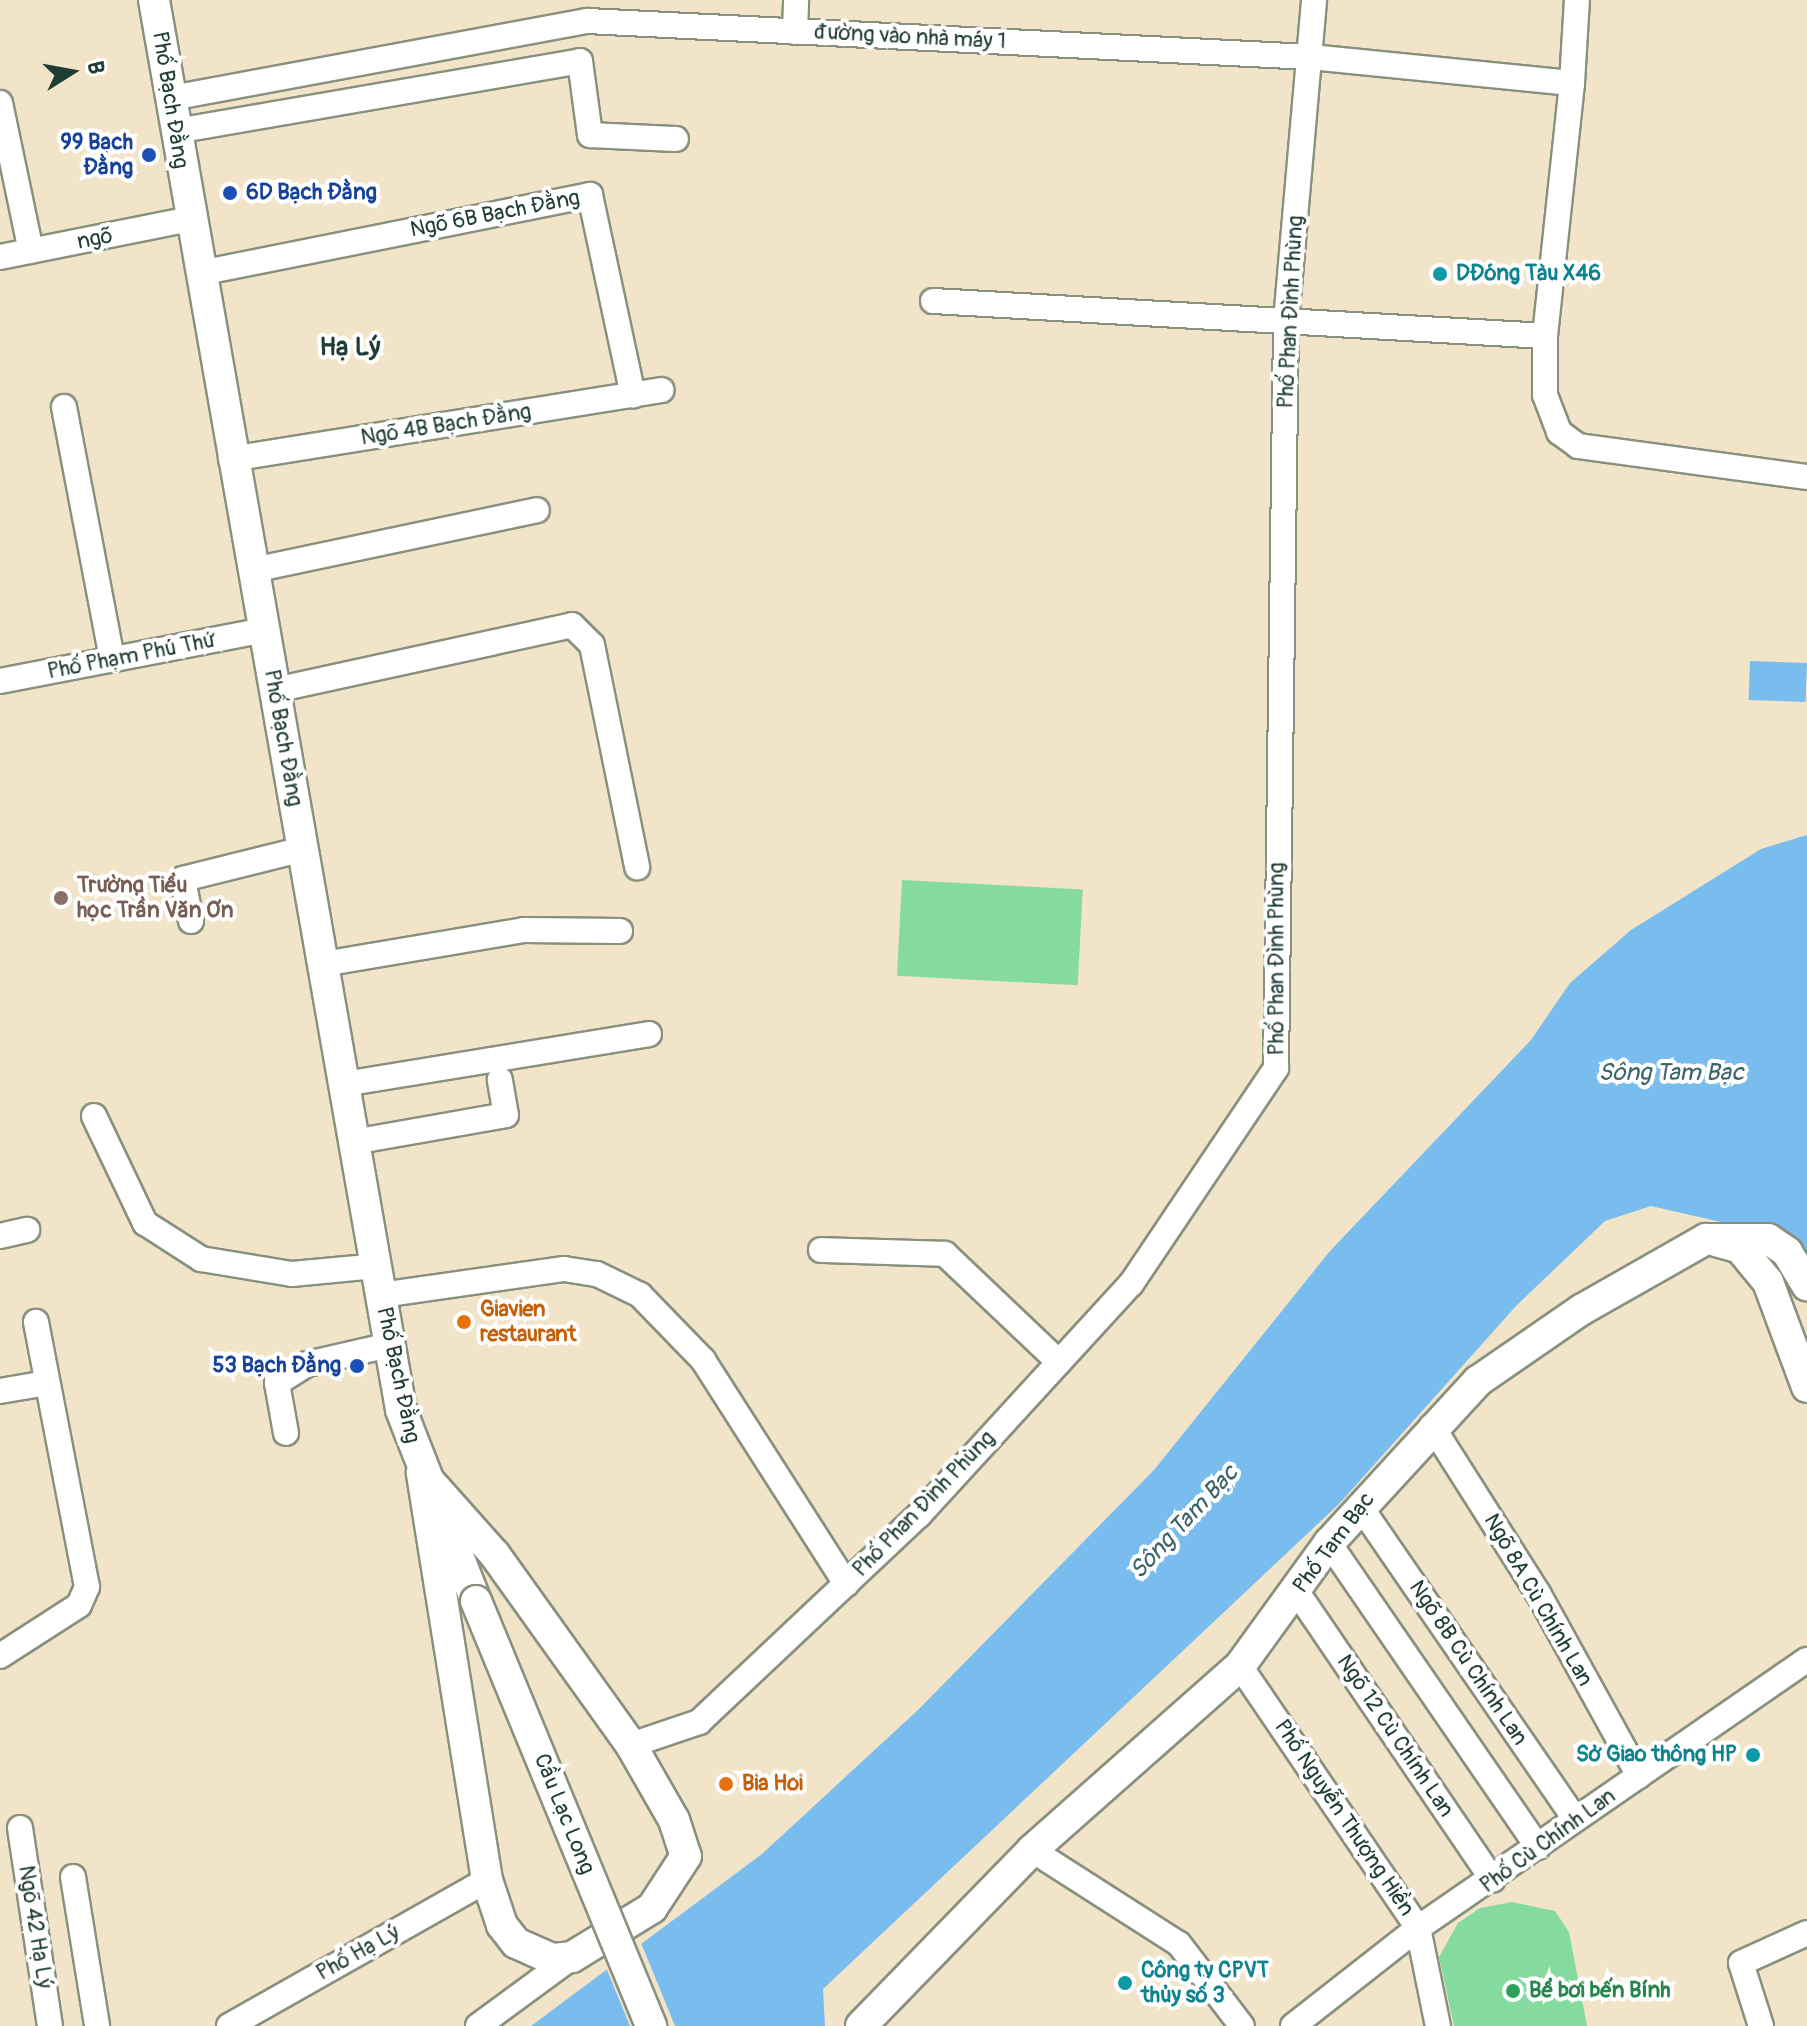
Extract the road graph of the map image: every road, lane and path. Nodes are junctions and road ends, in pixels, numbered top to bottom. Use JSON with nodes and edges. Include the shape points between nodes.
{"nodes":[{"id":1,"x":154,"y":0,"type":"edge"},
{"id":2,"x":796,"y":0,"type":"edge"},
{"id":3,"x":1314,"y":0,"type":"edge"},
{"id":4,"x":1577,"y":0,"type":"edge"},
{"id":5,"x":795,"y":32,"type":"junction"},
{"id":6,"x":1310,"y":57,"type":"junction"},
{"id":7,"x":1572,"y":83,"type":"junction"},
{"id":8,"x":171,"y":98,"type":"junction"},
{"id":9,"x":0,"y":103,"type":"edge"},
{"id":10,"x":176,"y":131,"type":"junction"},
{"id":11,"x":676,"y":139,"type":"dead end"},
{"id":12,"x":190,"y":219,"type":"junction"},
{"id":13,"x":31,"y":251,"type":"junction"},
{"id":14,"x":0,"y":257,"type":"edge"},
{"id":15,"x":200,"y":273,"type":"junction"},
{"id":16,"x":933,"y":301,"type":"dead end"},
{"id":17,"x":1286,"y":321,"type":"junction"},
{"id":18,"x":1545,"y":336,"type":"junction"},
{"id":19,"x":662,"y":390,"type":"dead end"},
{"id":20,"x":633,"y":395,"type":"junction"},
{"id":21,"x":64,"y":407,"type":"dead end"},
{"id":22,"x":231,"y":459,"type":"junction"},
{"id":23,"x":1807,"y":477,"type":"edge"},
{"id":24,"x":537,"y":510,"type":"dead end"},
{"id":25,"x":253,"y":570,"type":"junction"},
{"id":26,"x":264,"y":630,"type":"junction"},
{"id":27,"x":112,"y":659,"type":"junction"},
{"id":28,"x":0,"y":681,"type":"edge"},
{"id":29,"x":275,"y":690,"type":"junction"},
{"id":30,"x":303,"y":849,"type":"junction"},
{"id":31,"x":637,"y":867,"type":"dead end"},
{"id":32,"x":191,"y":921,"type":"dead end"},
{"id":33,"x":620,"y":931,"type":"dead end"},
{"id":34,"x":323,"y":964,"type":"junction"},
{"id":35,"x":649,"y":1034,"type":"dead end"},
{"id":36,"x":500,"y":1080,"type":"dead end"},
{"id":37,"x":344,"y":1084,"type":"junction"},
{"id":38,"x":94,"y":1116,"type":"dead end"},
{"id":39,"x":353,"y":1142,"type":"junction"},
{"id":40,"x":27,"y":1230,"type":"dead end"},
{"id":41,"x":0,"y":1236,"type":"edge"},
{"id":42,"x":1706,"y":1239,"type":"junction"},
{"id":43,"x":821,"y":1250,"type":"dead end"},
{"id":44,"x":378,"y":1281,"type":"junction"},
{"id":45,"x":1807,"y":1285,"type":"edge"},
{"id":46,"x":36,"y":1322,"type":"dead end"},
{"id":47,"x":389,"y":1345,"type":"junction"},
{"id":48,"x":1059,"y":1362,"type":"junction"},
{"id":49,"x":47,"y":1383,"type":"junction"},
{"id":50,"x":1807,"y":1387,"type":"edge"},
{"id":51,"x":0,"y":1391,"type":"edge"},
{"id":52,"x":1432,"y":1426,"type":"junction"},
{"id":53,"x":286,"y":1433,"type":"dead end"},
{"id":54,"x":422,"y":1473,"type":"junction"},
{"id":55,"x":1360,"y":1506,"type":"junction"},
{"id":56,"x":1329,"y":1543,"type":"junction"},
{"id":57,"x":846,"y":1584,"type":"junction"},
{"id":58,"x":1297,"y":1592,"type":"junction"},
{"id":59,"x":476,"y":1601,"type":"joint"},
{"id":60,"x":0,"y":1656,"type":"edge"},
{"id":61,"x":1807,"y":1660,"type":"edge"},
{"id":62,"x":1240,"y":1666,"type":"junction"},
{"id":63,"x":631,"y":1745,"type":"junction"},
{"id":64,"x":1639,"y":1776,"type":"junction"},
{"id":65,"x":1575,"y":1819,"type":"junction"},
{"id":66,"x":20,"y":1828,"type":"dead end"},
{"id":67,"x":1538,"y":1847,"type":"junction"},
{"id":68,"x":1032,"y":1850,"type":"junction"},
{"id":69,"x":73,"y":1877,"type":"dead end"},
{"id":70,"x":487,"y":1880,"type":"junction"},
{"id":71,"x":1493,"y":1880,"type":"junction"},
{"id":72,"x":1418,"y":1928,"type":"junction"},
{"id":73,"x":1807,"y":1933,"type":"edge"},
{"id":74,"x":572,"y":1957,"type":"junction"},
{"id":75,"x":50,"y":2026,"type":"edge"},
{"id":76,"x":97,"y":2026,"type":"edge"},
{"id":77,"x":229,"y":2026,"type":"edge"},
{"id":78,"x":478,"y":2026,"type":"edge"},
{"id":79,"x":651,"y":2026,"type":"edge"},
{"id":80,"x":861,"y":2026,"type":"edge"},
{"id":81,"x":1242,"y":2026,"type":"edge"},
{"id":82,"x":1293,"y":2026,"type":"edge"},
{"id":83,"x":1438,"y":2026,"type":"edge"},
{"id":84,"x":1761,"y":2026,"type":"edge"}],
"edges":[{"from":1,"to":8,"type":"main road","name":"Phố Bạch Đằng"},
{"from":2,"to":5,"type":"street"},
{"from":3,"to":6,"type":"street","name":"Phố Phan Đình Phùng"},
{"from":4,"to":7,"type":"street"},
{"from":5,"to":6,"type":"street","name":"đường vào nhà máy 1"},
{"from":5,"to":8,"type":"street","name":"đường vào nhà máy 1","via":[[587,21]]},
{"from":6,"to":7,"type":"street","name":"đường vào nhà máy 1"},
{"from":6,"to":17,"type":"street","name":"Phố Phan Đình Phùng"},
{"from":7,"to":18,"type":"street"},
{"from":8,"to":10,"type":"main road","name":"Phố Bạch Đằng"},
{"from":9,"to":13,"type":"street"},
{"from":10,"to":11,"type":"street","via":[[580,61],[590,135]]},
{"from":10,"to":12,"type":"main road","name":"Phố Bạch Đằng"},
{"from":12,"to":13,"type":"street","name":"ngõ"},
{"from":12,"to":15,"type":"main road","name":"Phố Bạch Đằng"},
{"from":13,"to":14,"type":"street","name":"ngõ"},
{"from":15,"to":20,"type":"street","name":"Ngõ 6B Bạch Đằng","via":[[590,195]]},
{"from":15,"to":22,"type":"main road","name":"Phố Bạch Đằng"},
{"from":16,"to":17,"type":"street"},
{"from":17,"to":18,"type":"street"},
{"from":17,"to":48,"type":"street","name":"Phố Phan Đình Phùng","via":[[1276,1068],[1131,1284]]},
{"from":18,"to":23,"type":"street","via":[[1545,395],[1559,432],[1578,446]]},
{"from":19,"to":20,"type":"street","name":"Ngõ 4B Bạch Đằng"},
{"from":20,"to":22,"type":"street","name":"Ngõ 4B Bạch Đằng"},
{"from":21,"to":27,"type":"street"},
{"from":22,"to":25,"type":"main road","name":"Phố Bạch Đằng"},
{"from":24,"to":25,"type":"street"},
{"from":25,"to":26,"type":"main road","name":"Phố Bạch Đằng"},
{"from":26,"to":27,"type":"street","name":"Phố Phạm Phú Thứ"},
{"from":26,"to":29,"type":"main road","name":"Phố Bạch Đằng"},
{"from":27,"to":28,"type":"street","name":"Phố Phạm Phú Thứ"},
{"from":29,"to":30,"type":"main road","name":"Phố Bạch Đằng"},
{"from":29,"to":31,"type":"street","via":[[572,625],[592,645]]},
{"from":30,"to":32,"type":"street","via":[[183,879]]},
{"from":30,"to":34,"type":"main road","name":"Phố Bạch Đằng"},
{"from":33,"to":34,"type":"street","via":[[524,930]]},
{"from":34,"to":37,"type":"main road","name":"Phố Bạch Đằng"},
{"from":35,"to":37,"type":"street"},
{"from":36,"to":39,"type":"street","via":[[506,1115]]},
{"from":37,"to":39,"type":"main road","name":"Phố Bạch Đằng"},
{"from":38,"to":44,"type":"street","via":[[145,1223],[201,1259]]},
{"from":39,"to":44,"type":"main road","name":"Phố Bạch Đằng"},
{"from":40,"to":41,"type":"street"},
{"from":42,"to":45,"type":"main road","via":[[1768,1239],[1787,1252]]},
{"from":42,"to":50,"type":"main road","via":[[1754,1260]]},
{"from":42,"to":52,"type":"main road","name":"Phố Tam Bạc","via":[[1581,1310],[1478,1381]]},
{"from":43,"to":48,"type":"street","via":[[945,1254]]},
{"from":44,"to":47,"type":"main road","name":"Phố Bạch Đằng"},
{"from":44,"to":57,"type":"street","via":[[564,1269],[597,1274],[640,1295],[703,1360]]},
{"from":46,"to":49,"type":"street"},
{"from":47,"to":53,"type":"street","via":[[307,1364],[277,1383]]},
{"from":47,"to":54,"type":"main road","name":"Phố Bạch Đằng"},
{"from":48,"to":57,"type":"street","name":"Phố Phan Đình Phùng"},
{"from":49,"to":51,"type":"street"},
{"from":49,"to":60,"type":"street","via":[[87,1587],[79,1605]]},
{"from":52,"to":55,"type":"main road","name":"Phố Tam Bạc"},
{"from":52,"to":64,"type":"street","name":"Ngõ 8A Cù Chính Lan","via":[[1538,1593]]},
{"from":54,"to":59,"type":"main road","name":"Phố Bạch Đằng"},
{"from":54,"to":63,"type":"main road","name":"Phố Bạch Đằng","via":[[495,1555]]},
{"from":54,"to":70,"type":"main road","name":"Phố Bạch Đằng"},
{"from":55,"to":56,"type":"main road","name":"Phố Tam Bạc"},
{"from":55,"to":65,"type":"street","name":"Ngõ 8B Cù Chính Lan"},
{"from":56,"to":58,"type":"main road","name":"Phố Tam Bạc"},
{"from":56,"to":67,"type":"street"},
{"from":57,"to":63,"type":"street","name":"Phố Phan Đình Phùng","via":[[699,1722]]},
{"from":58,"to":62,"type":"main road","name":"Phố Tam Bạc"},
{"from":58,"to":71,"type":"street","name":"Ngõ 12 Cù Chính Lan"},
{"from":59,"to":79,"type":"main road","name":"Cầu Lạc Long","bridge":true},
{"from":61,"to":64,"type":"street","name":"Phố Cù Chính Lan"},
{"from":62,"to":68,"type":"main road","name":"Phố Tam Bạc"},
{"from":62,"to":72,"type":"street","name":"Phố Nguyễn Thượng Hiền"},
{"from":63,"to":74,"type":"main road","name":"Phố Bạch Đằng","via":[[674,1820],[686,1856],[652,1908]]},
{"from":64,"to":65,"type":"street","name":"Phố Cù Chính Lan"},
{"from":65,"to":67,"type":"street","name":"Phố Cù Chính Lan"},
{"from":66,"to":75,"type":"street","name":"Ngõ 42 Hạ Lý"},
{"from":67,"to":71,"type":"street","name":"Phố Cù Chính Lan"},
{"from":68,"to":80,"type":"main road","name":"Phố Tam Bạc"},
{"from":68,"to":81,"type":"street","via":[[1179,1944]]},
{"from":69,"to":76,"type":"street"},
{"from":70,"to":74,"type":"main road","name":"Phố Bạch Đằng","via":[[502,1925],[516,1943],[552,1959]]},
{"from":70,"to":77,"type":"street","name":"Phố Hạ Lý"},
{"from":71,"to":72,"type":"street","name":"Phố Cù Chính Lan"},
{"from":72,"to":82,"type":"street","name":"Phố Cù Chính Lan"},
{"from":72,"to":83,"type":"street","name":"Phố Nguyễn Thượng Hiền"},
{"from":73,"to":84,"type":"street","via":[[1741,1963]]},
{"from":74,"to":78,"type":"street"}]}
